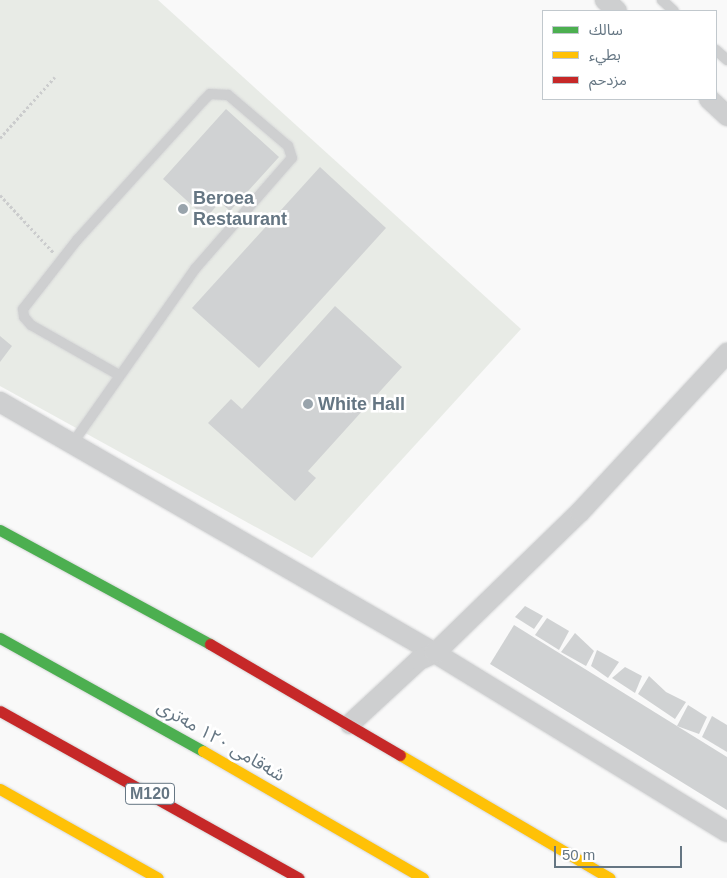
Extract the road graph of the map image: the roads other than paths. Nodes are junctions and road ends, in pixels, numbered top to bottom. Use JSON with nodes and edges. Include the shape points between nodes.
{"nodes":[{"id":1,"x":605,"y":0,"type":"edge"},
{"id":2,"x":662,"y":0,"type":"edge"},
{"id":3,"x":616,"y":10,"type":"edge"},
{"id":4,"x":673,"y":10,"type":"edge"},
{"id":5,"x":717,"y":51,"type":"edge"},
{"id":6,"x":727,"y":60,"type":"edge"},
{"id":7,"x":710,"y":100,"type":"edge"},
{"id":8,"x":727,"y":116,"type":"edge"},
{"id":9,"x":727,"y":353,"type":"edge"},
{"id":10,"x":119,"y":375,"type":"junction"},
{"id":11,"x":0,"y":402,"type":"edge"},
{"id":12,"x":72,"y":444,"type":"junction"},
{"id":13,"x":0,"y":530,"type":"edge"},
{"id":14,"x":0,"y":638,"type":"edge"},
{"id":15,"x":435,"y":653,"type":"junction"},
{"id":16,"x":0,"y":711,"type":"edge"},
{"id":17,"x":350,"y":724,"type":"junction"},
{"id":18,"x":0,"y":789,"type":"edge"},
{"id":19,"x":727,"y":832,"type":"edge"},
{"id":20,"x":158,"y":878,"type":"edge"},
{"id":21,"x":299,"y":878,"type":"edge"},
{"id":22,"x":423,"y":878,"type":"edge"},
{"id":23,"x":610,"y":878,"type":"edge"}],
"edges":[{"from":1,"to":3,"type":"street"},
{"from":2,"to":4,"type":"lane"},
{"from":5,"to":6,"type":"lane"},
{"from":7,"to":8,"type":"street"},
{"from":9,"to":15,"type":"street","via":[[580,512]]},
{"from":10,"to":10,"type":"lane","via":[[195,268],[289,161],[291,150],[236,99],[219,92],[210,94],[27,300],[24,317],[31,325]]},
{"from":10,"to":12,"type":"lane"},
{"from":11,"to":12,"type":"street"},
{"from":12,"to":15,"type":"street"},
{"from":13,"to":17,"type":"main road","via":[[182,628]]},
{"from":14,"to":22,"type":"main road","name":"شەقامی ١٢٠ مەتری","via":[[180,737]]},
{"from":15,"to":17,"type":"street","via":[[419,660]]},
{"from":15,"to":19,"type":"street"},
{"from":16,"to":21,"type":"main road","number":"M120"},
{"from":17,"to":23,"type":"main road"},
{"from":18,"to":20,"type":"main road"}]}
